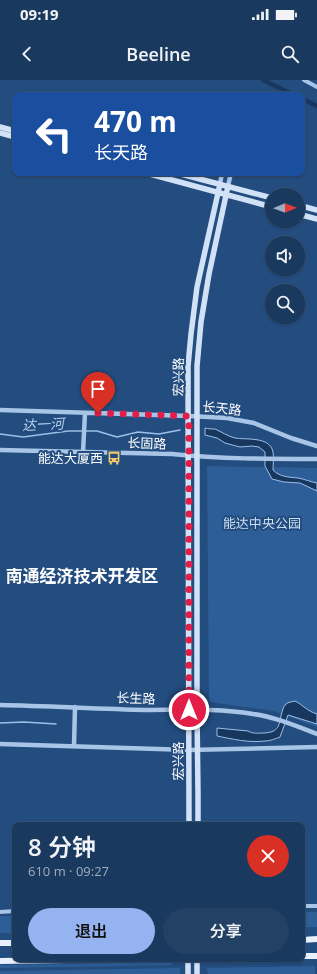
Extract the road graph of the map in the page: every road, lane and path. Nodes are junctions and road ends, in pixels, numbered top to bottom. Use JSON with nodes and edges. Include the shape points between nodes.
{"nodes":[{"id":1,"x":304,"y":80,"type":"edge"},
{"id":2,"x":317,"y":80,"type":"edge"},
{"id":3,"x":316,"y":86,"type":"edge"},
{"id":4,"x":0,"y":127,"type":"edge"},
{"id":5,"x":12,"y":130,"type":"edge"},
{"id":6,"x":0,"y":133,"type":"edge"},
{"id":7,"x":12,"y":136,"type":"edge"},
{"id":8,"x":157,"y":176,"type":"edge"},
{"id":9,"x":189,"y":176,"type":"edge"},
{"id":10,"x":221,"y":176,"type":"edge"},
{"id":11,"x":230,"y":176,"type":"edge"},
{"id":12,"x":220,"y":184,"type":"junction"},
{"id":13,"x":228,"y":186,"type":"junction"},
{"id":14,"x":218,"y":192,"type":"junction"},
{"id":15,"x":226,"y":194,"type":"junction"},
{"id":16,"x":265,"y":196,"type":"edge"},
{"id":17,"x":265,"y":205,"type":"edge"},
{"id":18,"x":305,"y":207,"type":"edge"},
{"id":19,"x":317,"y":210,"type":"edge"},
{"id":20,"x":305,"y":216,"type":"edge"},
{"id":21,"x":317,"y":219,"type":"edge"},
{"id":22,"x":0,"y":410,"type":"edge"},
{"id":23,"x":85,"y":413,"type":"junction"},
{"id":24,"x":189,"y":416,"type":"junction"},
{"id":25,"x":198,"y":416,"type":"junction"},
{"id":26,"x":317,"y":446,"type":"edge"},
{"id":27,"x":0,"y":450,"type":"edge"},
{"id":28,"x":83,"y":452,"type":"junction"},
{"id":29,"x":189,"y":456,"type":"junction"},
{"id":30,"x":197,"y":456,"type":"junction"},
{"id":31,"x":317,"y":459,"type":"edge"},
{"id":32,"x":0,"y":705,"type":"edge"},
{"id":33,"x":75,"y":707,"type":"junction"},
{"id":34,"x":189,"y":710,"type":"junction"},
{"id":35,"x":197,"y":710,"type":"junction"},
{"id":36,"x":317,"y":734,"type":"edge"},
{"id":37,"x":0,"y":744,"type":"edge"},
{"id":38,"x":74,"y":746,"type":"junction"},
{"id":39,"x":317,"y":747,"type":"edge"},
{"id":40,"x":189,"y":750,"type":"junction"},
{"id":41,"x":198,"y":750,"type":"junction"},
{"id":42,"x":189,"y":822,"type":"edge"},
{"id":43,"x":198,"y":822,"type":"edge"},
{"id":44,"x":305,"y":906,"type":"edge"},
{"id":45,"x":317,"y":906,"type":"edge"},
{"id":46,"x":12,"y":911,"type":"edge"},
{"id":47,"x":0,"y":912,"type":"edge"},
{"id":48,"x":317,"y":939,"type":"edge"},
{"id":49,"x":305,"y":940,"type":"edge"},
{"id":50,"x":0,"y":943,"type":"edge"},
{"id":51,"x":12,"y":943,"type":"edge"},
{"id":52,"x":305,"y":956,"type":"edge"},
{"id":53,"x":317,"y":956,"type":"edge"},
{"id":54,"x":0,"y":961,"type":"edge"},
{"id":55,"x":12,"y":961,"type":"edge"},
{"id":56,"x":188,"y":962,"type":"edge"},
{"id":57,"x":197,"y":962,"type":"edge"},
{"id":58,"x":188,"y":974,"type":"edge"},
{"id":59,"x":197,"y":974,"type":"edge"}],
"edges":[{"from":1,"to":3,"type":"street"},
{"from":2,"to":3,"type":"street"},
{"from":4,"to":5,"type":"main road"},
{"from":6,"to":7,"type":"main road"},
{"from":8,"to":14,"type":"main road"},
{"from":9,"to":12,"type":"main road"},
{"from":10,"to":12,"type":"street","name":"宏兴路"},
{"from":11,"to":13,"type":"street","name":"宏兴路"},
{"from":12,"to":13,"type":"main road"},
{"from":12,"to":14,"type":"main road","name":"宏兴路"},
{"from":13,"to":15,"type":"main road","name":"宏兴路"},
{"from":13,"to":16,"type":"main road"},
{"from":14,"to":15,"type":"main road"},
{"from":14,"to":24,"type":"main road","name":"宏兴路","via":[[197,287],[188,366]]},
{"from":15,"to":17,"type":"main road"},
{"from":15,"to":25,"type":"main road","name":"宏兴路","via":[[202,322],[197,366]]},
{"from":18,"to":19,"type":"main road"},
{"from":20,"to":21,"type":"main road"},
{"from":22,"to":23,"type":"street","name":"长天路"},
{"from":23,"to":24,"type":"street","name":"长天路"},
{"from":23,"to":28,"type":"street"},
{"from":24,"to":25,"type":"street","name":"长天路"},
{"from":24,"to":29,"type":"main road","name":"宏兴路"},
{"from":25,"to":26,"type":"street","name":"长天路","via":[[254,423]]},
{"from":25,"to":30,"type":"main road","name":"宏兴路"},
{"from":27,"to":28,"type":"street","name":"长固路"},
{"from":28,"to":29,"type":"street","name":"长固路"},
{"from":29,"to":30,"type":"street","name":"长固路"},
{"from":29,"to":34,"type":"main road","name":"宏兴路"},
{"from":30,"to":31,"type":"street","name":"长固路"},
{"from":30,"to":35,"type":"main road","name":"宏兴路"},
{"from":32,"to":33,"type":"street","name":"长生路"},
{"from":33,"to":34,"type":"street","name":"长生路"},
{"from":33,"to":38,"type":"street"},
{"from":34,"to":35,"type":"street","name":"长生路"},
{"from":34,"to":40,"type":"main road","name":"宏兴路"},
{"from":35,"to":36,"type":"street","name":"长生路","via":[[248,713],[279,720]]},
{"from":35,"to":41,"type":"main road","name":"宏兴路"},
{"from":37,"to":38,"type":"street"},
{"from":38,"to":40,"type":"street"},
{"from":39,"to":41,"type":"street"},
{"from":40,"to":41,"type":"street"},
{"from":40,"to":42,"type":"main road","name":"宏兴路"},
{"from":41,"to":43,"type":"main road","name":"宏兴路"},
{"from":44,"to":45,"type":"street"},
{"from":46,"to":47,"type":"street"},
{"from":48,"to":49,"type":"main road"},
{"from":50,"to":51,"type":"main road"},
{"from":52,"to":53,"type":"main road"},
{"from":54,"to":55,"type":"main road"},
{"from":56,"to":58,"type":"main road"},
{"from":57,"to":59,"type":"main road"}]}
